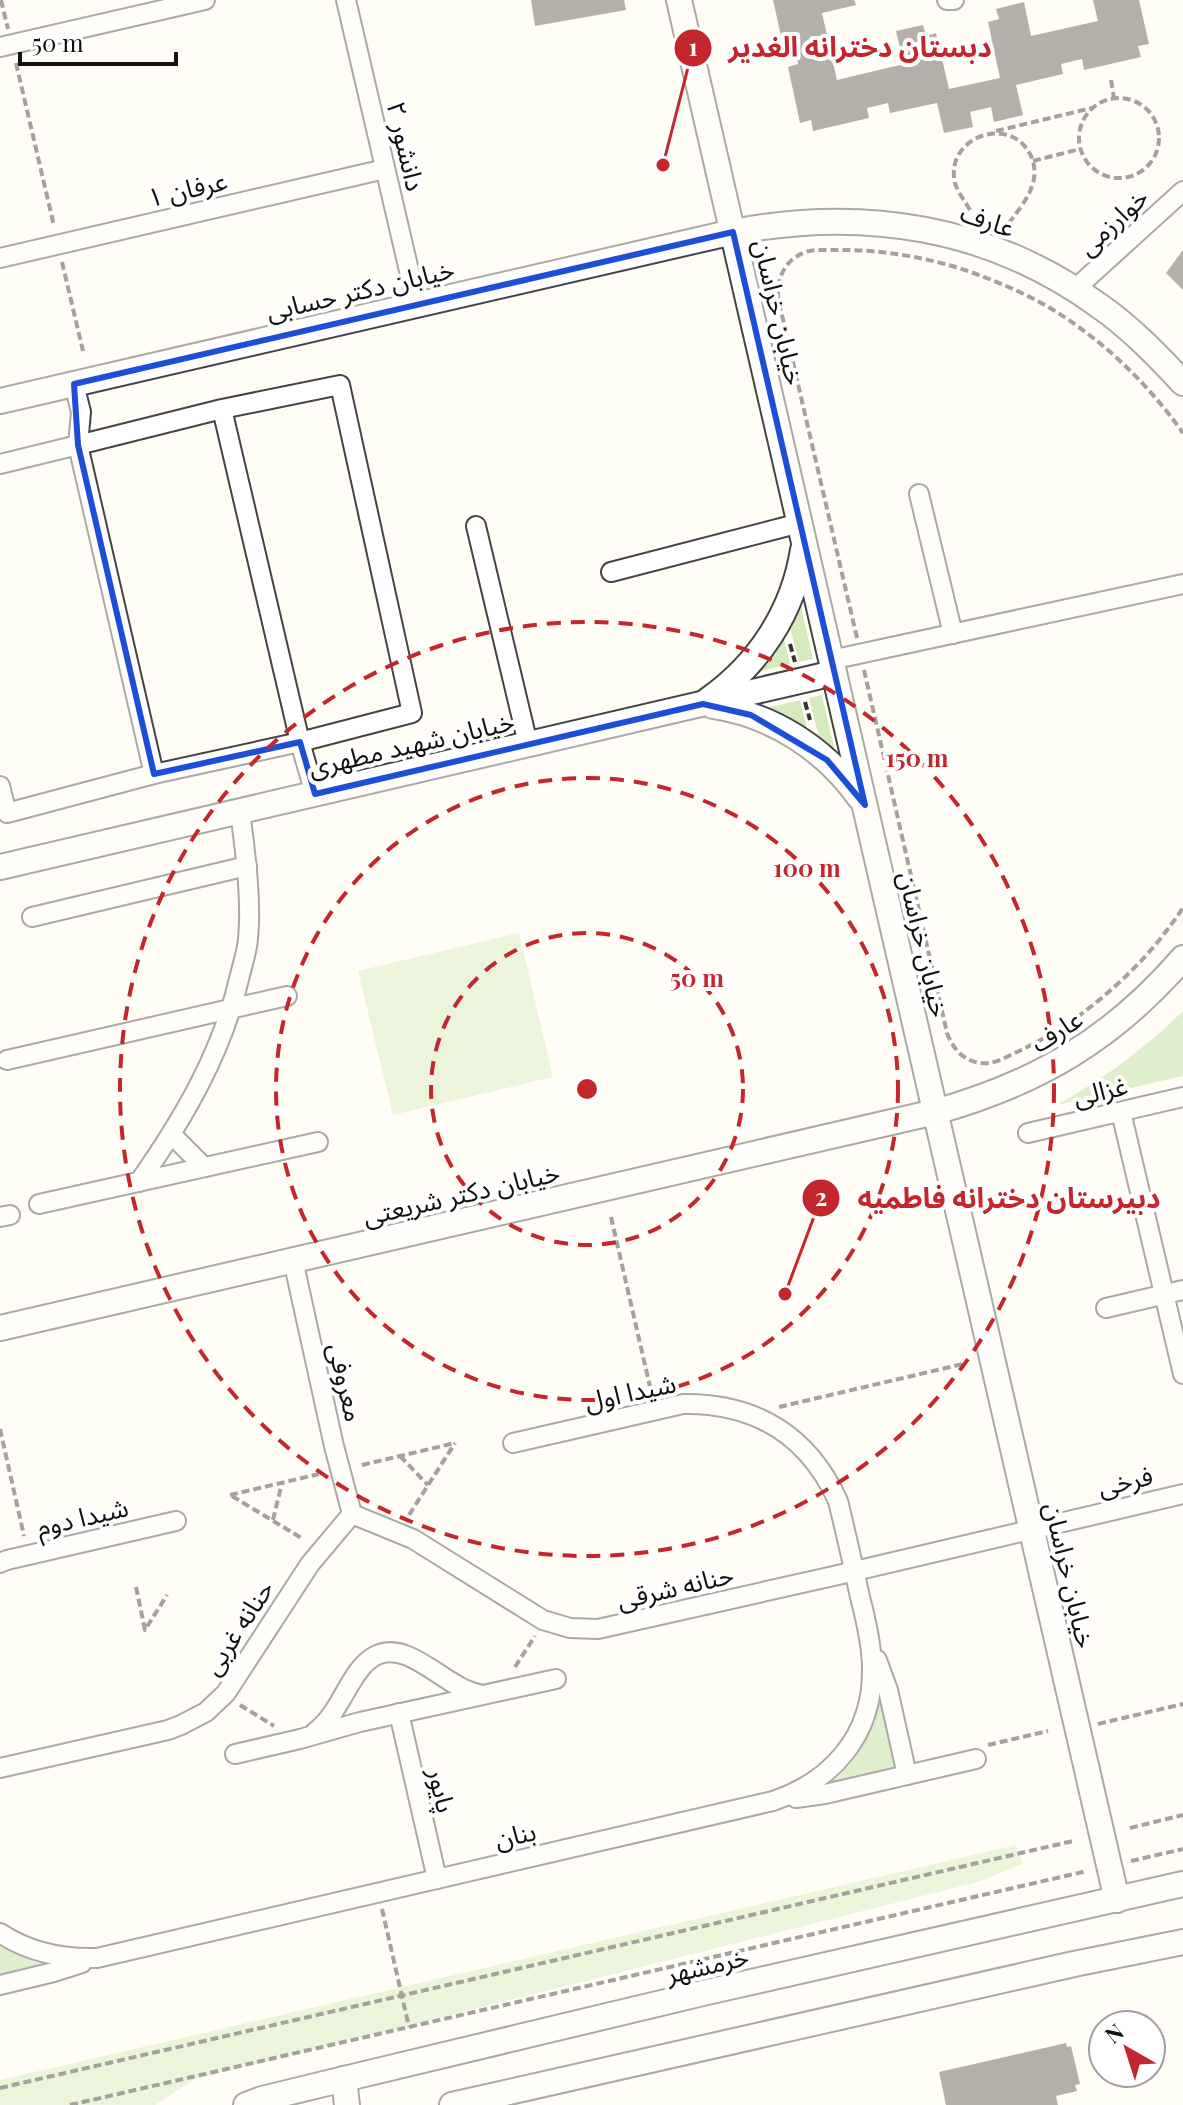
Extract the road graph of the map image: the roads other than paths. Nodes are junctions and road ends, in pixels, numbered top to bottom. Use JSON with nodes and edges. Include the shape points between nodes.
{"nodes":[{"id":1,"x":205,"y":0,"type":"edge"},
{"id":2,"x":346,"y":0,"type":"edge"},
{"id":3,"x":679,"y":0,"type":"edge"},
{"id":4,"x":947,"y":0,"type":"edge"},
{"id":5,"x":954,"y":0,"type":"edge"},
{"id":6,"x":0,"y":47,"type":"edge"},
{"id":7,"x":385,"y":169,"type":"junction"},
{"id":8,"x":1183,"y":191,"type":"edge"},
{"id":9,"x":733,"y":232,"type":"junction"},
{"id":10,"x":0,"y":258,"type":"edge"},
{"id":11,"x":1075,"y":289,"type":"junction"},
{"id":12,"x":417,"y":305,"type":"junction"},
{"id":13,"x":1183,"y":383,"type":"edge"},
{"id":14,"x":74,"y":384,"type":"junction"},
{"id":15,"x":0,"y":401,"type":"edge"},
{"id":16,"x":222,"y":409,"type":"junction"},
{"id":17,"x":78,"y":445,"type":"junction"},
{"id":18,"x":0,"y":464,"type":"edge"},
{"id":19,"x":919,"y":494,"type":"dead end"},
{"id":20,"x":476,"y":526,"type":"dead end"},
{"id":21,"x":802,"y":533,"type":"junction"},
{"id":22,"x":611,"y":572,"type":"dead end"},
{"id":23,"x":1183,"y":584,"type":"edge"},
{"id":24,"x":953,"y":634,"type":"junction"},
{"id":25,"x":833,"y":667,"type":"junction"},
{"id":26,"x":703,"y":704,"type":"junction"},
{"id":27,"x":300,"y":742,"type":"junction"},
{"id":28,"x":528,"y":744,"type":"junction"},
{"id":29,"x":154,"y":774,"type":"junction"},
{"id":30,"x":0,"y":786,"type":"edge"},
{"id":31,"x":315,"y":794,"type":"junction"},
{"id":32,"x":865,"y":805,"type":"junction"},
{"id":33,"x":240,"y":811,"type":"junction"},
{"id":34,"x":247,"y":866,"type":"junction"},
{"id":35,"x":0,"y":867,"type":"edge"},
{"id":36,"x":32,"y":917,"type":"dead end"},
{"id":37,"x":1183,"y":958,"type":"edge"},
{"id":38,"x":287,"y":996,"type":"dead end"},
{"id":39,"x":232,"y":1009,"type":"junction"},
{"id":40,"x":7,"y":1060,"type":"dead end"},
{"id":41,"x":1183,"y":1097,"type":"edge"},
{"id":42,"x":935,"y":1112,"type":"junction"},
{"id":43,"x":1121,"y":1112,"type":"junction"},
{"id":44,"x":1028,"y":1133,"type":"dead end"},
{"id":45,"x":172,"y":1135,"type":"junction"},
{"id":46,"x":318,"y":1142,"type":"dead end"},
{"id":47,"x":204,"y":1167,"type":"junction"},
{"id":48,"x":139,"y":1182,"type":"junction"},
{"id":49,"x":39,"y":1204,"type":"dead end"},
{"id":50,"x":293,"y":1260,"type":"junction"},
{"id":51,"x":1183,"y":1290,"type":"edge"},
{"id":52,"x":1164,"y":1294,"type":"junction"},
{"id":53,"x":1106,"y":1308,"type":"dead end"},
{"id":54,"x":0,"y":1328,"type":"edge"},
{"id":55,"x":1183,"y":1374,"type":"edge"},
{"id":56,"x":513,"y":1443,"type":"dead end"},
{"id":57,"x":1183,"y":1494,"type":"edge"},
{"id":58,"x":352,"y":1514,"type":"junction"},
{"id":59,"x":176,"y":1521,"type":"dead end"},
{"id":60,"x":1031,"y":1530,"type":"junction"},
{"id":61,"x":0,"y":1563,"type":"edge"},
{"id":62,"x":854,"y":1571,"type":"junction"},
{"id":63,"x":869,"y":1634,"type":"junction"},
{"id":64,"x":556,"y":1679,"type":"dead end"},
{"id":65,"x":450,"y":1683,"type":"junction"},
{"id":66,"x":486,"y":1695,"type":"junction"},
{"id":67,"x":434,"y":1705,"type":"junction"},
{"id":68,"x":337,"y":1709,"type":"junction"},
{"id":69,"x":399,"y":1713,"type":"junction"},
{"id":70,"x":360,"y":1722,"type":"junction"},
{"id":71,"x":310,"y":1736,"type":"junction"},
{"id":72,"x":235,"y":1754,"type":"dead end"},
{"id":73,"x":976,"y":1759,"type":"dead end"},
{"id":74,"x":0,"y":1768,"type":"edge"},
{"id":75,"x":907,"y":1775,"type":"junction"},
{"id":76,"x":773,"y":1801,"type":"junction"},
{"id":77,"x":437,"y":1879,"type":"junction"},
{"id":78,"x":1183,"y":1884,"type":"edge"},
{"id":79,"x":1117,"y":1900,"type":"junction"},
{"id":80,"x":0,"y":1933,"type":"edge"},
{"id":81,"x":1183,"y":1942,"type":"edge"},
{"id":82,"x":97,"y":1958,"type":"junction"},
{"id":83,"x":0,"y":1985,"type":"edge"},
{"id":84,"x":344,"y":2079,"type":"junction"},
{"id":85,"x":246,"y":2105,"type":"edge"},
{"id":86,"x":347,"y":2105,"type":"edge"},
{"id":87,"x":452,"y":2105,"type":"edge"}],
"edges":[{"from":1,"to":6,"type":"street"},
{"from":2,"to":7,"type":"street","name":"دانشور ۲"},
{"from":3,"to":9,"type":"street","name":"خیابان خراسان"},
{"from":4,"to":5,"type":"street"},
{"from":7,"to":10,"type":"street","name":"عرفان ۱"},
{"from":7,"to":12,"type":"street","name":"دانشور ۲"},
{"from":8,"to":11,"type":"street","name":"خوارزمی"},
{"from":9,"to":11,"type":"street","name":"عارف","via":[[823,221],[924,229],[998,251]]},
{"from":9,"to":12,"type":"street","name":"خیابان دکتر حسابی"},
{"from":9,"to":21,"type":"street","name":"خیابان خراسان"},
{"from":11,"to":13,"type":"street","name":"عارف","via":[[1129,329]]},
{"from":12,"to":14,"type":"street","name":"خیابان دکتر حسابی"},
{"from":14,"to":15,"type":"street","name":"خیابان دکتر حسابی"},
{"from":14,"to":17,"type":"street","via":[[81,412]]},
{"from":16,"to":17,"type":"street"},
{"from":16,"to":27,"type":"street"},
{"from":16,"to":27,"type":"street","via":[[340,385],[412,713]]},
{"from":17,"to":18,"type":"street"},
{"from":17,"to":29,"type":"street"},
{"from":19,"to":24,"type":"street"},
{"from":20,"to":28,"type":"street"},
{"from":21,"to":22,"type":"street"},
{"from":21,"to":25,"type":"street","name":"خیابان خراسان"},
{"from":21,"to":26,"type":"street","via":[[801,561],[790,599],[772,634],[741,673]]},
{"from":23,"to":24,"type":"street"},
{"from":24,"to":25,"type":"street","via":[[860,654]]},
{"from":25,"to":26,"type":"street","name":"خیابان شهید مطهری"},
{"from":25,"to":32,"type":"street","name":"خیابان خراسان"},
{"from":26,"to":28,"type":"street","name":"خیابان شهید مطهری"},
{"from":26,"to":32,"type":"street","via":[[751,715],[795,736],[841,773]]},
{"from":27,"to":29,"type":"street"},
{"from":27,"to":31,"type":"street"},
{"from":28,"to":31,"type":"street","name":"خیابان شهید مطهری"},
{"from":29,"to":30,"type":"street","via":[[7,813]]},
{"from":31,"to":33,"type":"street","name":"خیابان شهید مطهری"},
{"from":32,"to":42,"type":"street","name":"خیابان خراسان"},
{"from":33,"to":34,"type":"street"},
{"from":33,"to":35,"type":"street","name":"خیابان شهید مطهری"},
{"from":34,"to":36,"type":"street"},
{"from":34,"to":39,"type":"street","via":[[248,940]]},
{"from":37,"to":42,"type":"street","name":"عارف","via":[[1136,1007],[1074,1054],[1006,1090]]},
{"from":38,"to":39,"type":"street"},
{"from":39,"to":40,"type":"street"},
{"from":39,"to":45,"type":"street"},
{"from":41,"to":43,"type":"street","name":"غزالی"},
{"from":42,"to":50,"type":"street","name":"خیابان دکتر شریعتی"},
{"from":42,"to":60,"type":"street","name":"خیابان خراسان"},
{"from":43,"to":44,"type":"street","name":"غزالی"},
{"from":43,"to":52,"type":"street"},
{"from":45,"to":47,"type":"street"},
{"from":45,"to":48,"type":"street"},
{"from":46,"to":47,"type":"street"},
{"from":47,"to":48,"type":"street"},
{"from":48,"to":49,"type":"street"},
{"from":50,"to":54,"type":"street","name":"خیابان دکتر شریعتی"},
{"from":50,"to":58,"type":"street","name":"معروفی"},
{"from":51,"to":52,"type":"street"},
{"from":52,"to":53,"type":"street"},
{"from":52,"to":55,"type":"street"},
{"from":56,"to":62,"type":"street","name":"شیدا اول","via":[[683,1404],[742,1411],[792,1438],[819,1466],[838,1501]]},
{"from":57,"to":60,"type":"street","name":"فرخی"},
{"from":58,"to":62,"type":"street","name":"حنانه شرقی","via":[[413,1539],[531,1613],[570,1628],[611,1627]]},
{"from":58,"to":74,"type":"street","name":"حنانه غربی","via":[[310,1564],[235,1682],[206,1712],[168,1730]]},
{"from":59,"to":61,"type":"street","name":"شیدا دوم"},
{"from":60,"to":62,"type":"street","name":"حنانه شرقی"},
{"from":60,"to":79,"type":"street","name":"خیابان خراسان"},
{"from":62,"to":63,"type":"street","name":"بنان"},
{"from":63,"to":75,"type":"street"},
{"from":63,"to":76,"type":"street","name":"بنان","via":[[871,1687],[852,1743],[810,1785]]},
{"from":64,"to":66,"type":"street"},
{"from":65,"to":66,"type":"street"},
{"from":65,"to":67,"type":"street","via":[[446,1696]]},
{"from":65,"to":68,"type":"street","via":[[408,1655],[383,1652],[362,1665]]},
{"from":66,"to":67,"type":"street"},
{"from":67,"to":69,"type":"street"},
{"from":68,"to":70,"type":"street","via":[[346,1720]]},
{"from":68,"to":71,"type":"street"},
{"from":69,"to":70,"type":"street"},
{"from":69,"to":77,"type":"street","name":"پایور"},
{"from":70,"to":71,"type":"street"},
{"from":71,"to":72,"type":"street"},
{"from":73,"to":75,"type":"street"},
{"from":75,"to":76,"type":"street"},
{"from":76,"to":77,"type":"street","name":"بنان"},
{"from":77,"to":82,"type":"street","name":"بنان"},
{"from":78,"to":79,"type":"street","name":"خرمشهر"},
{"from":79,"to":84,"type":"street","name":"خرمشهر"},
{"from":80,"to":82,"type":"street","name":"بنان","via":[[48,1954]]},
{"from":81,"to":87,"type":"street"},
{"from":82,"to":83,"type":"street"},
{"from":84,"to":85,"type":"street","name":"خرمشهر"},
{"from":84,"to":86,"type":"street"}]}
